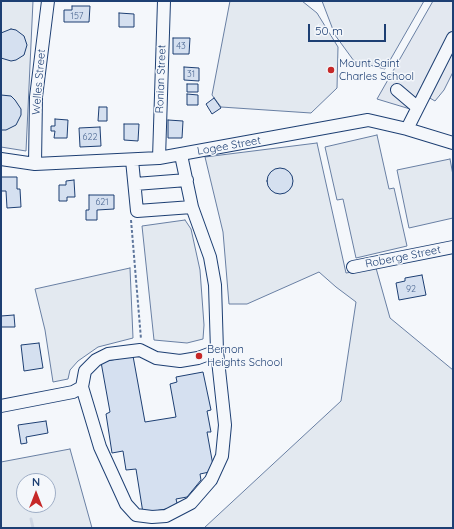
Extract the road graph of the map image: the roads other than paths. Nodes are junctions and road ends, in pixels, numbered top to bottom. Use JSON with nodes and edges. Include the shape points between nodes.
{"nodes":[{"id":1,"x":48,"y":1,"type":"edge"},
{"id":2,"x":164,"y":1,"type":"edge"},
{"id":3,"x":453,"y":38,"type":"edge"},
{"id":4,"x":397,"y":90,"type":"dead end"},
{"id":5,"x":417,"y":107,"type":"junction"},
{"id":6,"x":407,"y":129,"type":"junction"},
{"id":7,"x":453,"y":143,"type":"edge"},
{"id":8,"x":181,"y":155,"type":"junction"},
{"id":9,"x":159,"y":158,"type":"junction"},
{"id":10,"x":1,"y":159,"type":"edge"},
{"id":11,"x":132,"y":160,"type":"junction"},
{"id":12,"x":35,"y":164,"type":"junction"},
{"id":13,"x":187,"y":180,"type":"junction"},
{"id":14,"x":135,"y":184,"type":"junction"},
{"id":15,"x":192,"y":207,"type":"junction"},
{"id":16,"x":453,"y":247,"type":"edge"},
{"id":17,"x":353,"y":267,"type":"dead end"},
{"id":18,"x":217,"y":351,"type":"junction"},
{"id":19,"x":82,"y":387,"type":"junction"},
{"id":20,"x":1,"y":406,"type":"edge"}],
"edges":[{"from":1,"to":12,"type":"street","name":"Welles Street","via":[[36,97]]},
{"from":2,"to":9,"type":"street","name":"Ronian Street"},
{"from":3,"to":5,"type":"street"},
{"from":4,"to":5,"type":"street"},
{"from":5,"to":6,"type":"street"},
{"from":6,"to":7,"type":"street","name":"Logee Street"},
{"from":6,"to":8,"type":"street","name":"Logee Street","via":[[368,120]]},
{"from":8,"to":9,"type":"street","name":"Logee Street"},
{"from":8,"to":13,"type":"street"},
{"from":9,"to":11,"type":"street","name":"Logee Street"},
{"from":10,"to":12,"type":"street","name":"Logee Street"},
{"from":11,"to":12,"type":"street","name":"Logee Street"},
{"from":11,"to":14,"type":"street"},
{"from":13,"to":14,"type":"street"},
{"from":13,"to":15,"type":"street"},
{"from":14,"to":15,"type":"street","via":[[137,211]]},
{"from":15,"to":18,"type":"street","via":[[212,264]]},
{"from":16,"to":17,"type":"street","name":"Roberge Street"},
{"from":18,"to":19,"type":"street","via":[[180,361],[156,358],[140,350],[108,354],[96,360],[85,371]]},
{"from":18,"to":19,"type":"street","via":[[225,425],[222,456],[211,480],[191,503],[166,516],[136,515],[126,504],[100,447]]},
{"from":19,"to":20,"type":"street","via":[[73,392]]}]}
